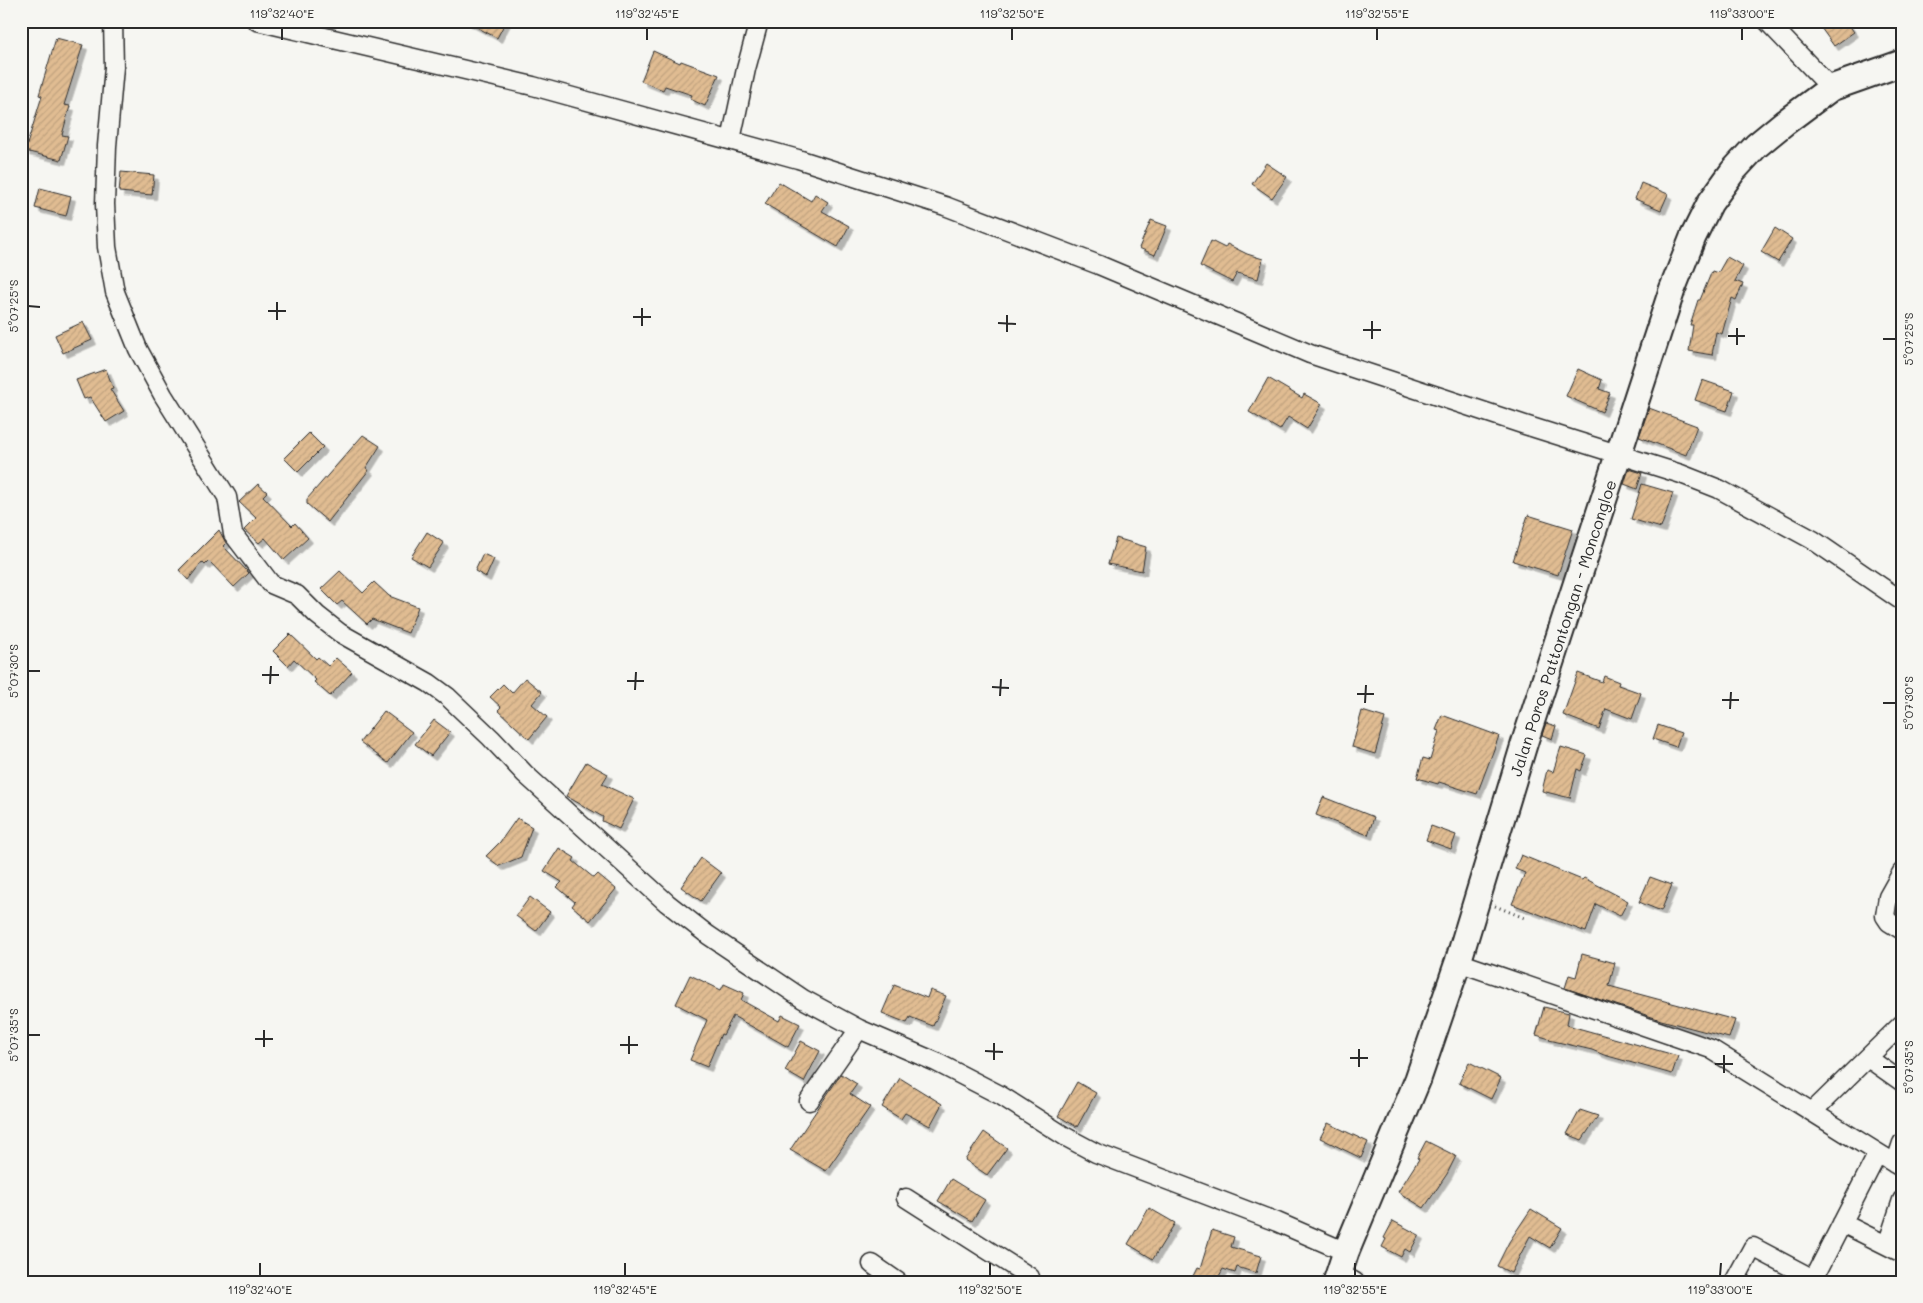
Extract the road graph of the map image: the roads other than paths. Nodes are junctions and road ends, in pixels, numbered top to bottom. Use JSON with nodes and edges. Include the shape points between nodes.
{"nodes":[{"id":1,"x":113,"y":21,"type":"edge"},
{"id":2,"x":257,"y":21,"type":"edge"},
{"id":3,"x":759,"y":21,"type":"edge"},
{"id":4,"x":1767,"y":21,"type":"edge"},
{"id":5,"x":1902,"y":63,"type":"edge"},
{"id":6,"x":1831,"y":88,"type":"junction"},
{"id":7,"x":731,"y":140,"type":"junction"},
{"id":8,"x":1620,"y":454,"type":"junction"},
{"id":9,"x":1902,"y":601,"type":"edge"},
{"id":10,"x":1902,"y":872,"type":"edge"},
{"id":11,"x":1902,"y":930,"type":"edge"},
{"id":12,"x":1458,"y":962,"type":"junction"},
{"id":13,"x":1902,"y":1024,"type":"edge"},
{"id":14,"x":859,"y":1029,"type":"junction"},
{"id":15,"x":1868,"y":1058,"type":"junction"},
{"id":16,"x":1902,"y":1082,"type":"edge"},
{"id":17,"x":810,"y":1101,"type":"dead end"},
{"id":18,"x":1813,"y":1111,"type":"junction"},
{"id":19,"x":1902,"y":1143,"type":"edge"},
{"id":20,"x":1878,"y":1153,"type":"junction"},
{"id":21,"x":1899,"y":1166,"type":"edge"},
{"id":22,"x":906,"y":1198,"type":"dead end"},
{"id":23,"x":1902,"y":1200,"type":"edge"},
{"id":24,"x":1842,"y":1223,"type":"junction"},
{"id":25,"x":1894,"y":1249,"type":"edge"},
{"id":26,"x":872,"y":1264,"type":"dead end"},
{"id":27,"x":1344,"y":1272,"type":"edge"},
{"id":28,"x":1815,"y":1281,"type":"edge"},
{"id":29,"x":898,"y":1282,"type":"edge"},
{"id":30,"x":1026,"y":1282,"type":"edge"},
{"id":31,"x":1734,"y":1282,"type":"edge"}],
"edges":[{"from":1,"to":14,"type":"street","via":[[114,67],[105,204],[107,247],[115,292],[138,350],[227,497],[233,534],[271,584],[297,595],[340,633],[448,697],[525,774],[666,903],[795,994]]},
{"from":2,"to":7,"type":"street","via":[[533,86]]},
{"from":3,"to":7,"type":"street"},
{"from":4,"to":6,"type":"street"},
{"from":5,"to":6,"type":"street","name":"Jalan Poros Pattontongan - Moncongloe"},
{"from":6,"to":8,"type":"street","name":"Jalan Poros Pattontongan - Moncongloe","via":[[1756,146],[1732,171],[1710,203],[1672,290]]},
{"from":7,"to":8,"type":"street","via":[[946,206],[1099,265],[1310,354]]},
{"from":8,"to":9,"type":"street","via":[[1719,489],[1813,540]]},
{"from":8,"to":12,"type":"street","name":"Jalan Poros Pattontongan - Moncongloe","via":[[1526,738]]},
{"from":10,"to":11,"type":"street","via":[[1888,897],[1885,916]]},
{"from":12,"to":18,"type":"street","via":[[1711,1049]]},
{"from":12,"to":27,"type":"street","name":"Jalan Poros Pattontongan - Moncongloe","via":[[1418,1079]]},
{"from":13,"to":15,"type":"street"},
{"from":14,"to":17,"type":"street"},
{"from":14,"to":27,"type":"street","via":[[936,1062],[1000,1095],[1096,1153],[1277,1222]]},
{"from":15,"to":16,"type":"street"},
{"from":15,"to":18,"type":"street"},
{"from":18,"to":20,"type":"street"},
{"from":19,"to":21,"type":"street"},
{"from":20,"to":21,"type":"street"},
{"from":20,"to":24,"type":"street"},
{"from":22,"to":30,"type":"street","via":[[1030,1277]]},
{"from":23,"to":25,"type":"street"},
{"from":24,"to":25,"type":"street"},
{"from":24,"to":28,"type":"street"},
{"from":26,"to":29,"type":"street"},
{"from":28,"to":31,"type":"street","via":[[1753,1248]]}]}
